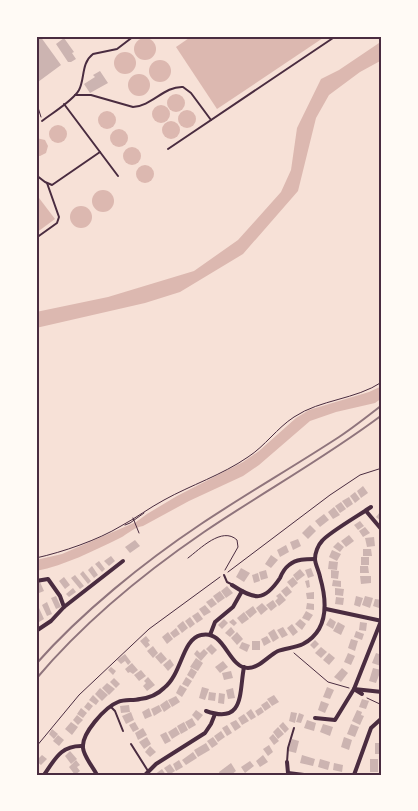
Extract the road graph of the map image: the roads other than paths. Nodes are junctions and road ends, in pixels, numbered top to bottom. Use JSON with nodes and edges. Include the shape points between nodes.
{"nodes":[{"id":1,"x":134,"y":36,"type":"edge"},
{"id":2,"x":167,"y":36,"type":"edge"},
{"id":3,"x":178,"y":36,"type":"edge"},
{"id":4,"x":336,"y":36,"type":"edge"},
{"id":5,"x":75,"y":95,"type":"junction"},
{"id":6,"x":64,"y":104,"type":"junction"},
{"id":7,"x":42,"y":120,"type":"road end"},
{"id":8,"x":211,"y":120,"type":"junction"},
{"id":9,"x":168,"y":150,"type":"dead end"},
{"id":10,"x":100,"y":152,"type":"junction"},
{"id":11,"x":36,"y":175,"type":"edge"},
{"id":12,"x":118,"y":176,"type":"dead end"},
{"id":13,"x":47,"y":183,"type":"junction"},
{"id":14,"x":36,"y":238,"type":"edge"},
{"id":15,"x":371,"y":507,"type":"dead end"},
{"id":16,"x":366,"y":511,"type":"junction"},
{"id":17,"x":382,"y":530,"type":"edge"},
{"id":18,"x":315,"y":559,"type":"junction"},
{"id":19,"x":123,"y":561,"type":"dead end"},
{"id":20,"x":224,"y":574,"type":"road end"},
{"id":21,"x":36,"y":581,"type":"edge"},
{"id":22,"x":232,"y":585,"type":"joint"},
{"id":23,"x":242,"y":591,"type":"junction"},
{"id":24,"x":64,"y":607,"type":"junction"},
{"id":25,"x":326,"y":609,"type":"junction"},
{"id":26,"x":382,"y":621,"type":"edge"},
{"id":27,"x":36,"y":631,"type":"edge"},
{"id":28,"x":210,"y":635,"type":"junction"},
{"id":29,"x":244,"y":667,"type":"junction"},
{"id":30,"x":354,"y":689,"type":"junction"},
{"id":31,"x":382,"y":692,"type":"edge"},
{"id":32,"x":362,"y":694,"type":"road end"},
{"id":33,"x":110,"y":706,"type":"junction"},
{"id":34,"x":206,"y":711,"type":"dead end"},
{"id":35,"x":215,"y":714,"type":"junction"},
{"id":36,"x":315,"y":718,"type":"dead end"},
{"id":37,"x":382,"y":718,"type":"edge"},
{"id":38,"x":294,"y":728,"type":"dead end"},
{"id":39,"x":123,"y":731,"type":"dead end"},
{"id":40,"x":131,"y":744,"type":"dead end"},
{"id":41,"x":83,"y":746,"type":"junction"},
{"id":42,"x":287,"y":762,"type":"joint"},
{"id":43,"x":146,"y":773,"type":"edge"},
{"id":44,"x":287,"y":774,"type":"edge"},
{"id":45,"x":44,"y":775,"type":"edge"},
{"id":46,"x":97,"y":775,"type":"edge"},
{"id":47,"x":304,"y":775,"type":"edge"},
{"id":48,"x":354,"y":775,"type":"edge"}],
"edges":[{"from":1,"to":5,"type":"lane","via":[[117,49],[90,56]]},
{"from":2,"to":3,"type":"lane"},
{"from":4,"to":8,"type":"lane"},
{"from":5,"to":6,"type":"lane"},
{"from":5,"to":8,"type":"lane","via":[[91,95],[139,107],[172,88],[183,87]]},
{"from":6,"to":7,"type":"lane"},
{"from":6,"to":10,"type":"lane"},
{"from":8,"to":9,"type":"lane"},
{"from":10,"to":12,"type":"lane"},
{"from":10,"to":13,"type":"lane","via":[[56,184]]},
{"from":11,"to":13,"type":"lane"},
{"from":13,"to":14,"type":"lane","via":[[58,220]]},
{"from":15,"to":16,"type":"street"},
{"from":16,"to":17,"type":"street"},
{"from":16,"to":18,"type":"street","via":[[322,540]]},
{"from":18,"to":23,"type":"street","via":[[304,559],[287,566],[264,595],[251,596]]},
{"from":18,"to":25,"type":"street"},
{"from":19,"to":24,"type":"street"},
{"from":20,"to":22,"type":"lane"},
{"from":21,"to":24,"type":"street","via":[[48,579]]},
{"from":22,"to":23,"type":"street"},
{"from":23,"to":28,"type":"street","via":[[233,607],[215,622]]},
{"from":24,"to":27,"type":"street"},
{"from":25,"to":26,"type":"street"},
{"from":25,"to":29,"type":"street","via":[[319,628],[305,643],[278,651],[254,666]]},
{"from":26,"to":30,"type":"street"},
{"from":28,"to":29,"type":"street"},
{"from":28,"to":33,"type":"street","via":[[194,637],[176,674],[165,688],[141,700],[120,701]]},
{"from":29,"to":35,"type":"street","via":[[239,703],[229,714]]},
{"from":30,"to":31,"type":"street"},
{"from":30,"to":32,"type":"street"},
{"from":30,"to":36,"type":"street","via":[[335,720]]},
{"from":33,"to":39,"type":"lane"},
{"from":33,"to":41,"type":"street","via":[[87,734]]},
{"from":34,"to":35,"type":"street"},
{"from":35,"to":43,"type":"street","via":[[205,733]]},
{"from":37,"to":48,"type":"street","via":[[370,728]]},
{"from":38,"to":42,"type":"lane"},
{"from":40,"to":43,"type":"lane"},
{"from":41,"to":45,"type":"street","via":[[66,749]]},
{"from":41,"to":46,"type":"street"},
{"from":42,"to":44,"type":"street"},
{"from":44,"to":47,"type":"street"}]}
